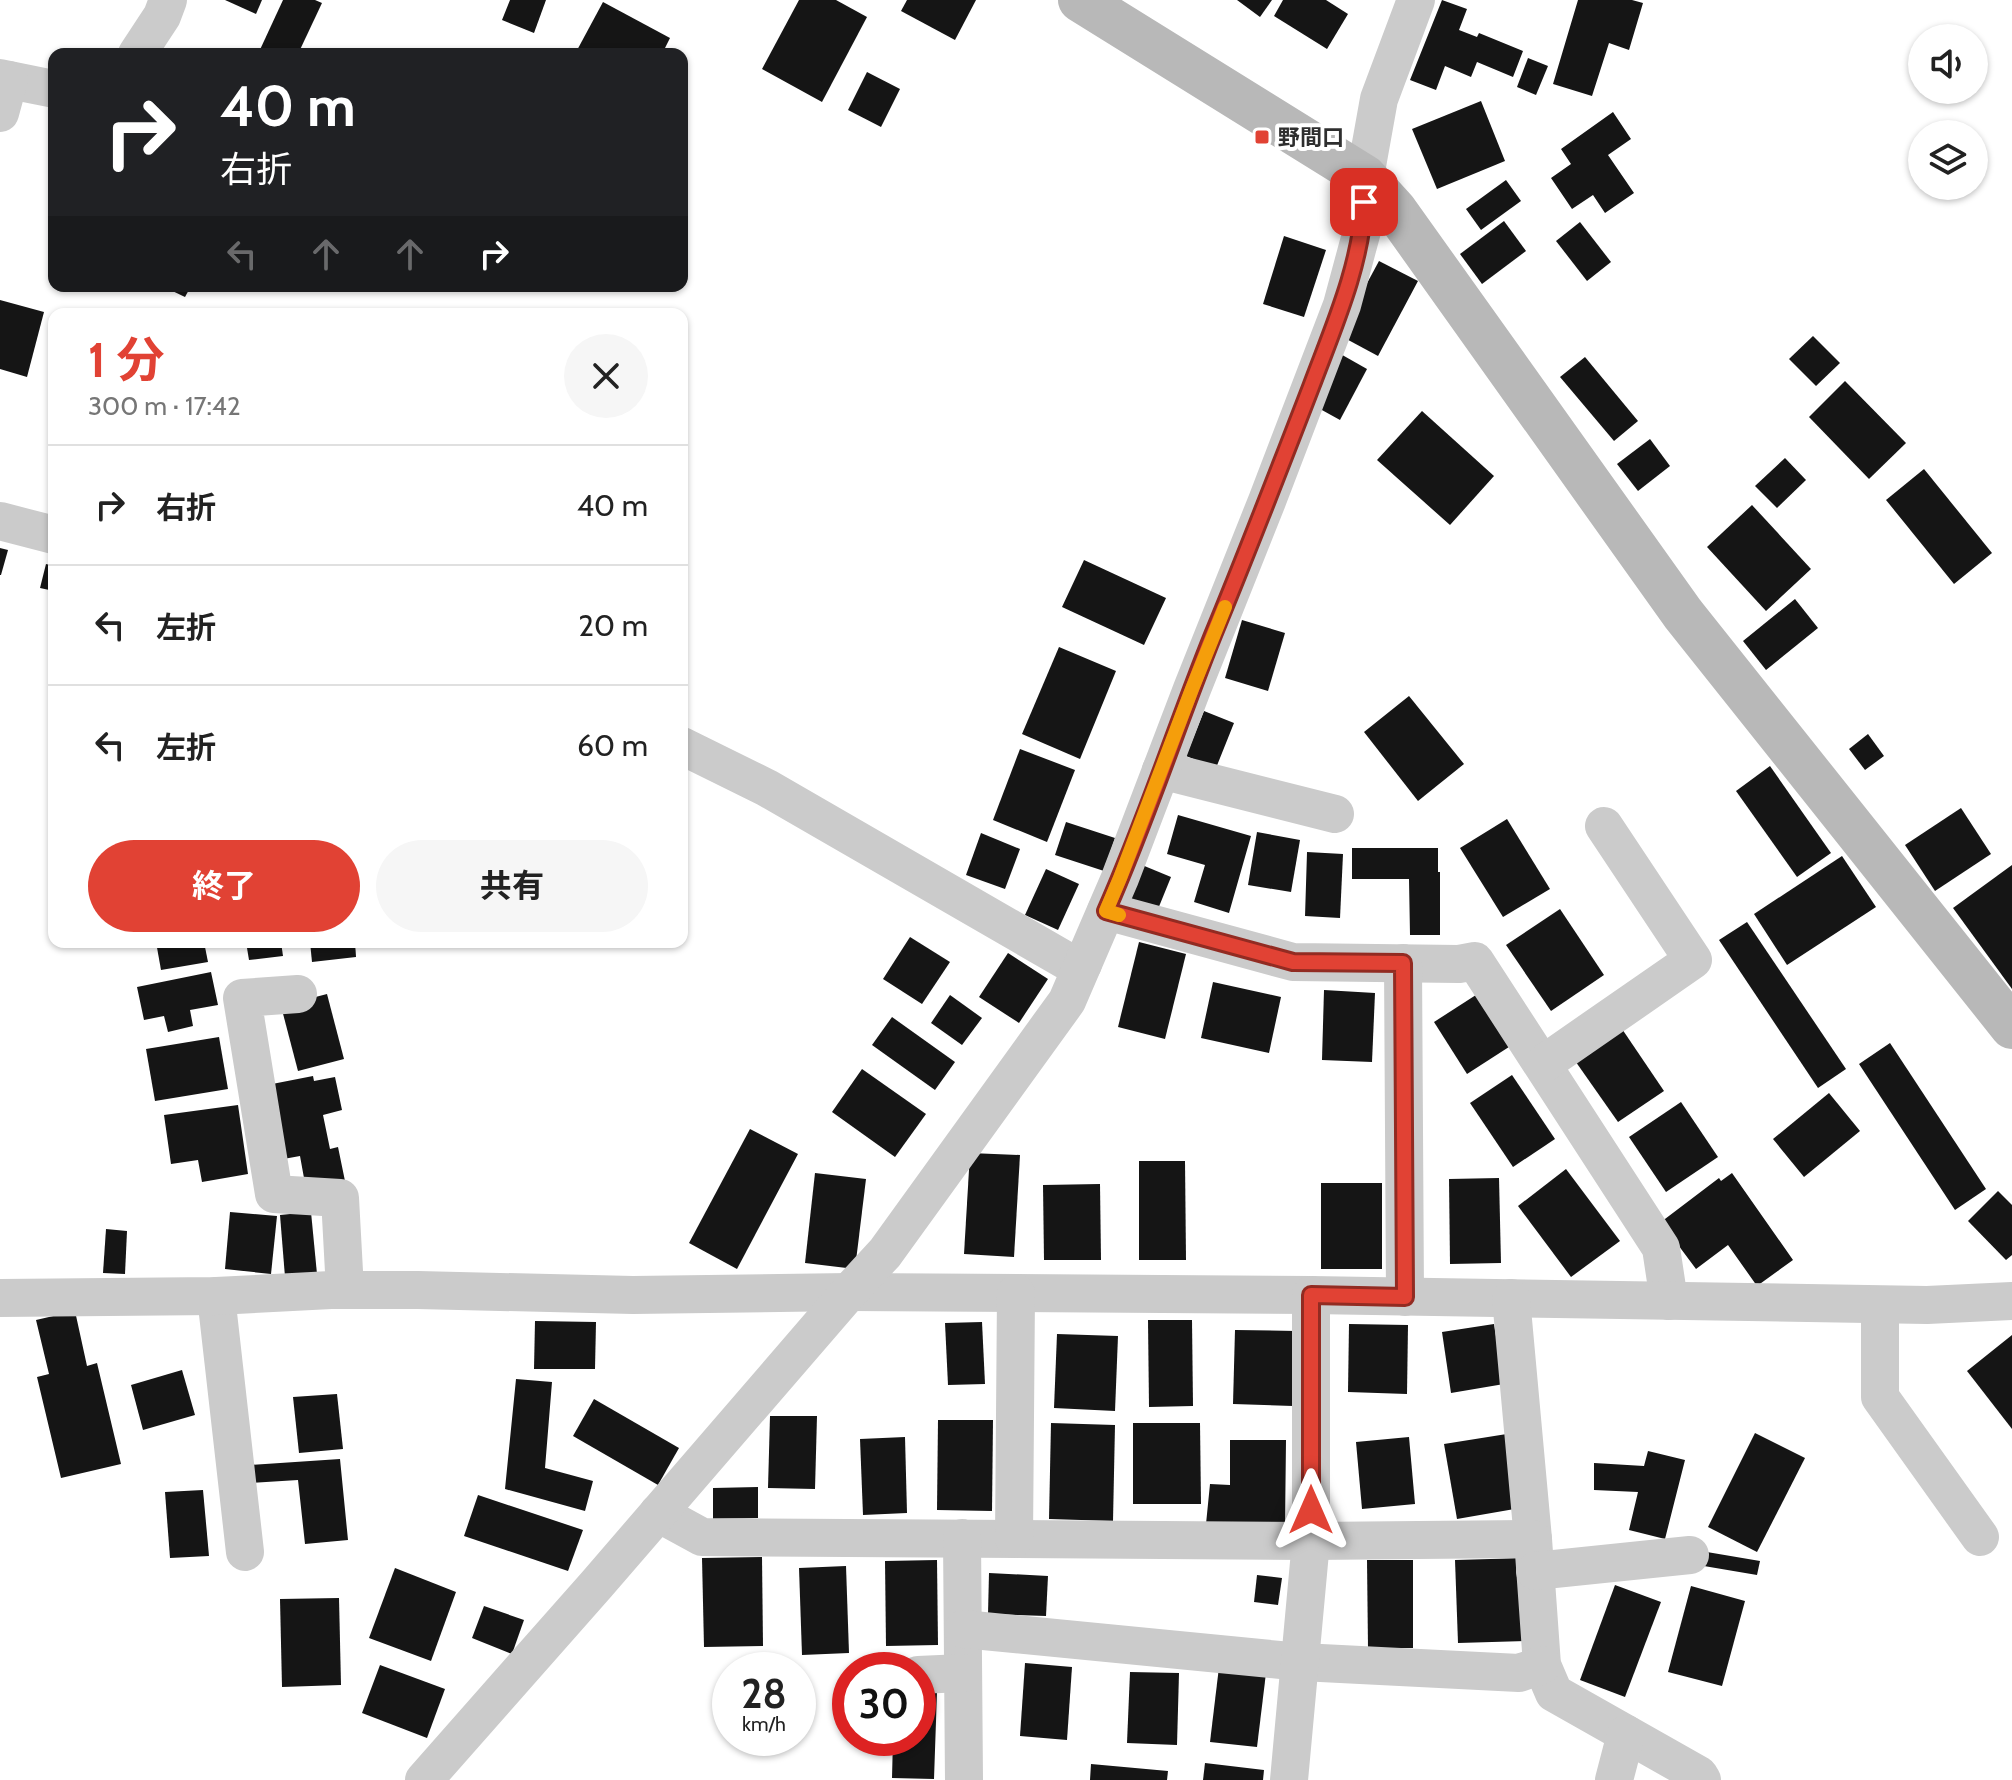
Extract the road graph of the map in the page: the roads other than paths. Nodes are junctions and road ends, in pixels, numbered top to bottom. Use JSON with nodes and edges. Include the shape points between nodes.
{"nodes":[{"id":1,"x":168,"y":0,"type":"edge"},
{"id":2,"x":1080,"y":0,"type":"edge"},
{"id":3,"x":1416,"y":0,"type":"edge"},
{"id":4,"x":141,"y":48,"type":"edge"},
{"id":5,"x":48,"y":89,"type":"edge"},
{"id":6,"x":3,"y":91,"type":"edge"},
{"id":7,"x":1365,"y":177,"type":"junction"},
{"id":8,"x":0,"y":521,"type":"edge"},
{"id":9,"x":48,"y":533,"type":"edge"},
{"id":10,"x":688,"y":749,"type":"edge"},
{"id":11,"x":1161,"y":770,"type":"junction"},
{"id":12,"x":1335,"y":814,"type":"dead end"},
{"id":13,"x":1604,"y":826,"type":"dead end"},
{"id":14,"x":1106,"y":911,"type":"junction"},
{"id":15,"x":1403,"y":963,"type":"junction"},
{"id":16,"x":1083,"y":964,"type":"junction"},
{"id":17,"x":298,"y":994,"type":"dead end"},
{"id":18,"x":2012,"y":1027,"type":"edge"},
{"id":19,"x":1543,"y":1064,"type":"junction"},
{"id":20,"x":345,"y":1290,"type":"junction"},
{"id":21,"x":849,"y":1292,"type":"junction"},
{"id":22,"x":1016,"y":1293,"type":"junction"},
{"id":23,"x":1311,"y":1295,"type":"junction"},
{"id":24,"x":216,"y":1296,"type":"junction"},
{"id":25,"x":1405,"y":1297,"type":"junction"},
{"id":26,"x":0,"y":1298,"type":"edge"},
{"id":27,"x":1511,"y":1298,"type":"junction"},
{"id":28,"x":1669,"y":1301,"type":"junction"},
{"id":29,"x":2012,"y":1301,"type":"edge"},
{"id":30,"x":1880,"y":1305,"type":"junction"},
{"id":31,"x":658,"y":1513,"type":"junction"},
{"id":32,"x":1980,"y":1537,"type":"dead end"},
{"id":33,"x":962,"y":1538,"type":"junction"},
{"id":34,"x":1014,"y":1539,"type":"junction"},
{"id":35,"x":1311,"y":1541,"type":"junction"},
{"id":36,"x":245,"y":1552,"type":"dead end"},
{"id":37,"x":1534,"y":1555,"type":"junction"},
{"id":38,"x":1690,"y":1555,"type":"dead end"},
{"id":39,"x":963,"y":1629,"type":"junction"},
{"id":40,"x":1301,"y":1662,"type":"junction"},
{"id":41,"x":1542,"y":1665,"type":"junction"},
{"id":42,"x":963,"y":1673,"type":"junction"},
{"id":43,"x":936,"y":1674,"type":"edge"},
{"id":44,"x":1626,"y":1734,"type":"junction"},
{"id":45,"x":424,"y":1780,"type":"edge"},
{"id":46,"x":964,"y":1780,"type":"edge"},
{"id":47,"x":1289,"y":1780,"type":"edge"},
{"id":48,"x":1614,"y":1780,"type":"edge"},
{"id":49,"x":1702,"y":1780,"type":"edge"}],
"edges":[{"from":1,"to":4,"type":"street"},
{"from":2,"to":7,"type":"street"},
{"from":3,"to":7,"type":"street","via":[[1379,99]]},
{"from":5,"to":6,"type":"street"},
{"from":7,"to":11,"type":"street","via":[[1363,227],[1342,305]]},
{"from":7,"to":18,"type":"street","via":[[1395,210],[1683,614]]},
{"from":8,"to":9,"type":"street"},
{"from":10,"to":16,"type":"street","via":[[767,788],[1065,960]]},
{"from":11,"to":12,"type":"street"},
{"from":11,"to":14,"type":"street"},
{"from":13,"to":19,"type":"street","via":[[1693,960]]},
{"from":14,"to":15,"type":"street","via":[[1293,962]]},
{"from":14,"to":16,"type":"street"},
{"from":15,"to":19,"type":"street","via":[[1475,961]]},
{"from":15,"to":25,"type":"street"},
{"from":16,"to":21,"type":"street","via":[[1067,1001],[885,1253]]},
{"from":17,"to":20,"type":"street","via":[[242,998],[274,1194],[340,1198]]},
{"from":19,"to":28,"type":"street","via":[[1661,1248]]},
{"from":20,"to":21,"type":"street"},
{"from":20,"to":24,"type":"street"},
{"from":21,"to":22,"type":"street"},
{"from":21,"to":31,"type":"street"},
{"from":22,"to":23,"type":"street"},
{"from":22,"to":34,"type":"street"},
{"from":23,"to":25,"type":"street"},
{"from":23,"to":35,"type":"street"},
{"from":24,"to":26,"type":"street"},
{"from":24,"to":36,"type":"street"},
{"from":25,"to":27,"type":"street"},
{"from":27,"to":28,"type":"street"},
{"from":27,"to":37,"type":"street"},
{"from":28,"to":30,"type":"street"},
{"from":29,"to":30,"type":"street"},
{"from":30,"to":32,"type":"street","via":[[1880,1397]]},
{"from":31,"to":33,"type":"street","via":[[702,1537]]},
{"from":31,"to":45,"type":"street"},
{"from":33,"to":34,"type":"street"},
{"from":33,"to":39,"type":"street"},
{"from":34,"to":35,"type":"street"},
{"from":35,"to":37,"type":"street"},
{"from":35,"to":40,"type":"street"},
{"from":37,"to":38,"type":"street"},
{"from":37,"to":41,"type":"street"},
{"from":39,"to":40,"type":"street"},
{"from":39,"to":42,"type":"street"},
{"from":40,"to":41,"type":"street","via":[[1519,1673]]},
{"from":40,"to":47,"type":"street"},
{"from":41,"to":44,"type":"street","via":[[1554,1693]]},
{"from":42,"to":43,"type":"street"},
{"from":42,"to":46,"type":"street"},
{"from":44,"to":48,"type":"street"},
{"from":44,"to":49,"type":"street"}]}
